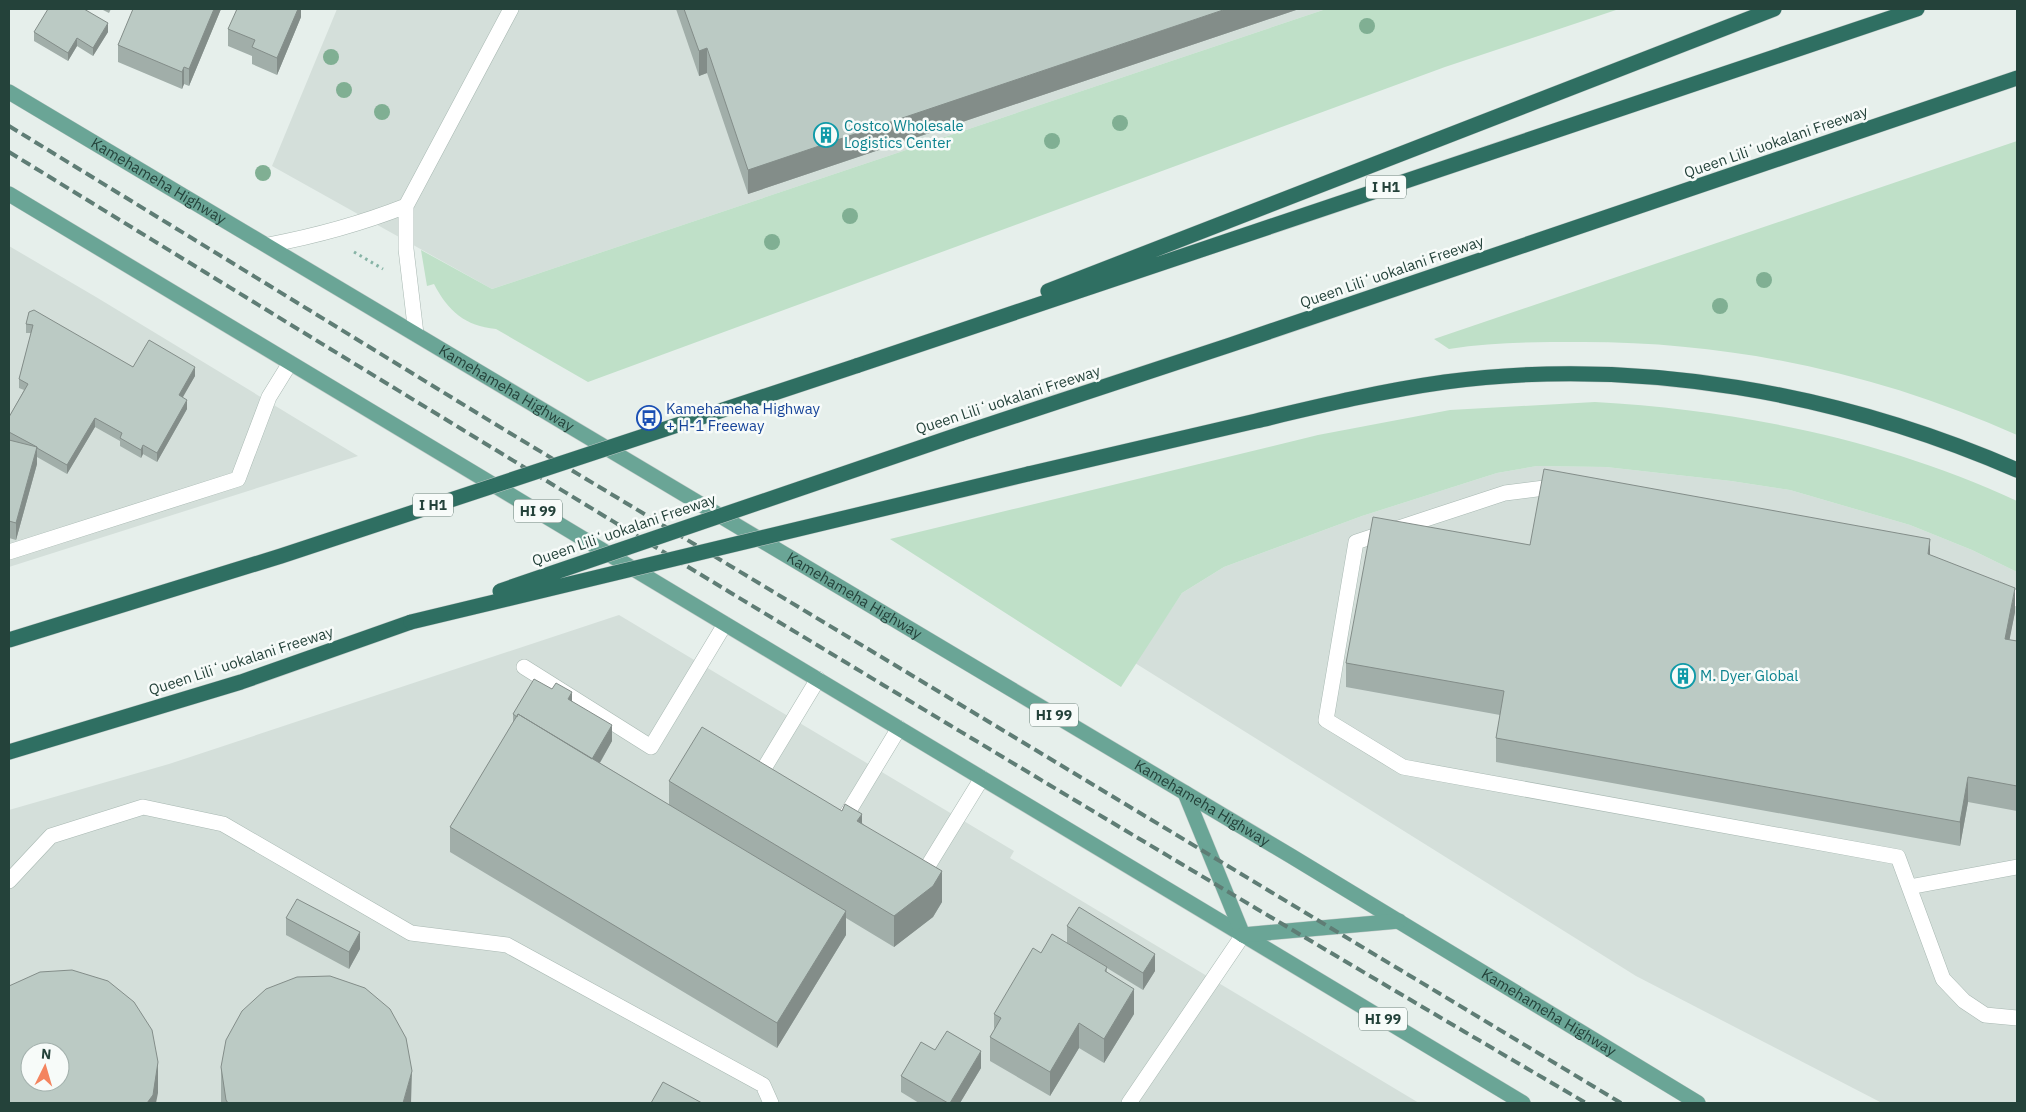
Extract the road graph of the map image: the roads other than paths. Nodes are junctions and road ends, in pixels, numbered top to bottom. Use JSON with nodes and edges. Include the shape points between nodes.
{"nodes":[{"id":1,"x":511,"y":9,"type":"edge"},
{"id":2,"x":1774,"y":9,"type":"edge"},
{"id":3,"x":1917,"y":9,"type":"edge"},
{"id":4,"x":2017,"y":78,"type":"edge"},
{"id":5,"x":9,"y":92,"type":"edge"},
{"id":6,"x":9,"y":194,"type":"edge"},
{"id":7,"x":406,"y":206,"type":"junction"},
{"id":8,"x":268,"y":245,"type":"junction"},
{"id":9,"x":416,"y":334,"type":"junction"},
{"id":10,"x":290,"y":363,"type":"junction"},
{"id":11,"x":856,"y":366,"type":"junction"},
{"id":12,"x":2017,"y":470,"type":"edge"},
{"id":13,"x":1575,"y":488,"type":"edge"},
{"id":14,"x":9,"y":552,"type":"edge"},
{"id":15,"x":1985,"y":583,"type":"edge"},
{"id":16,"x":2017,"y":599,"type":"edge"},
{"id":17,"x":411,"y":622,"type":"junction"},
{"id":18,"x":725,"y":624,"type":"junction"},
{"id":19,"x":9,"y":640,"type":"edge"},
{"id":20,"x":524,"y":667,"type":"dead end"},
{"id":21,"x":818,"y":679,"type":"junction"},
{"id":22,"x":899,"y":728,"type":"junction"},
{"id":23,"x":9,"y":752,"type":"edge"},
{"id":24,"x":982,"y":778,"type":"junction"},
{"id":25,"x":784,"y":790,"type":"edge"},
{"id":26,"x":1184,"y":793,"type":"junction"},
{"id":27,"x":824,"y":814,"type":"edge"},
{"id":28,"x":841,"y":824,"type":"junction"},
{"id":29,"x":857,"y":834,"type":"edge"},
{"id":30,"x":907,"y":864,"type":"edge"},
{"id":31,"x":2017,"y":867,"type":"edge"},
{"id":32,"x":9,"y":881,"type":"edge"},
{"id":33,"x":1909,"y":887,"type":"junction"},
{"id":34,"x":1399,"y":922,"type":"junction"},
{"id":35,"x":1243,"y":934,"type":"junction"},
{"id":36,"x":2017,"y":1018,"type":"edge"},
{"id":37,"x":771,"y":1103,"type":"edge"},
{"id":38,"x":1129,"y":1103,"type":"edge"},
{"id":39,"x":1524,"y":1103,"type":"edge"},
{"id":40,"x":1698,"y":1103,"type":"edge"}],
"edges":[{"from":1,"to":7,"type":"lane"},
{"from":2,"to":11,"type":"highway"},
{"from":3,"to":11,"type":"highway","number":"I H1"},
{"from":4,"to":17,"type":"highway","name":"Queen Liliʻuokalani Freeway","bridge":true},
{"from":5,"to":8,"type":"main road","name":"Kamehameha Highway","number":"HI 99"},
{"from":6,"to":10,"type":"main road","number":"HI 99"},
{"from":7,"to":8,"type":"lane","via":[[335,231]]},
{"from":7,"to":9,"type":"lane","via":[[407,267]]},
{"from":8,"to":9,"type":"main road","name":"Kamehameha Highway","number":"HI 99"},
{"from":9,"to":26,"type":"main road","name":"Kamehameha Highway","number":"HI 99"},
{"from":10,"to":14,"type":"lane","via":[[269,397],[238,479]]},
{"from":10,"to":18,"type":"main road","number":"HI 99"},
{"from":11,"to":19,"type":"highway","number":"I H1","bridge":true,"via":[[281,556]]},
{"from":12,"to":17,"type":"highway","bridge":true,"via":[[1924,433],[1790,397],[1652,378],[1509,376],[1369,394]]},
{"from":13,"to":33,"type":"lane","via":[[1555,485],[1505,493],[1356,542],[1326,720],[1403,767],[1898,857]]},
{"from":15,"to":16,"type":"lane"},
{"from":17,"to":23,"type":"highway","name":"Queen Liliʻuokalani Freeway","via":[[241,682]]},
{"from":18,"to":20,"type":"lane","via":[[651,746]]},
{"from":18,"to":21,"type":"main road","number":"HI 99"},
{"from":21,"to":22,"type":"main road","number":"HI 99"},
{"from":21,"to":25,"type":"lane","via":[[760,775]]},
{"from":22,"to":24,"type":"main road","number":"HI 99"},
{"from":22,"to":28,"type":"lane"},
{"from":24,"to":30,"type":"lane","via":[[923,874]]},
{"from":24,"to":35,"type":"main road","number":"HI 99"},
{"from":26,"to":34,"type":"main road","name":"Kamehameha Highway","number":"HI 99"},
{"from":26,"to":35,"type":"main road"},
{"from":27,"to":28,"type":"lane"},
{"from":28,"to":29,"type":"lane"},
{"from":31,"to":33,"type":"lane"},
{"from":32,"to":37,"type":"lane","via":[[51,836],[143,806],[223,824],[411,933],[507,944],[763,1085]]},
{"from":33,"to":36,"type":"lane","via":[[1943,979],[1964,1001],[1985,1015]]},
{"from":34,"to":35,"type":"main road"},
{"from":34,"to":40,"type":"main road","name":"Kamehameha Highway","number":"HI 99"},
{"from":35,"to":38,"type":"lane"},
{"from":35,"to":39,"type":"main road","number":"HI 99"}]}
